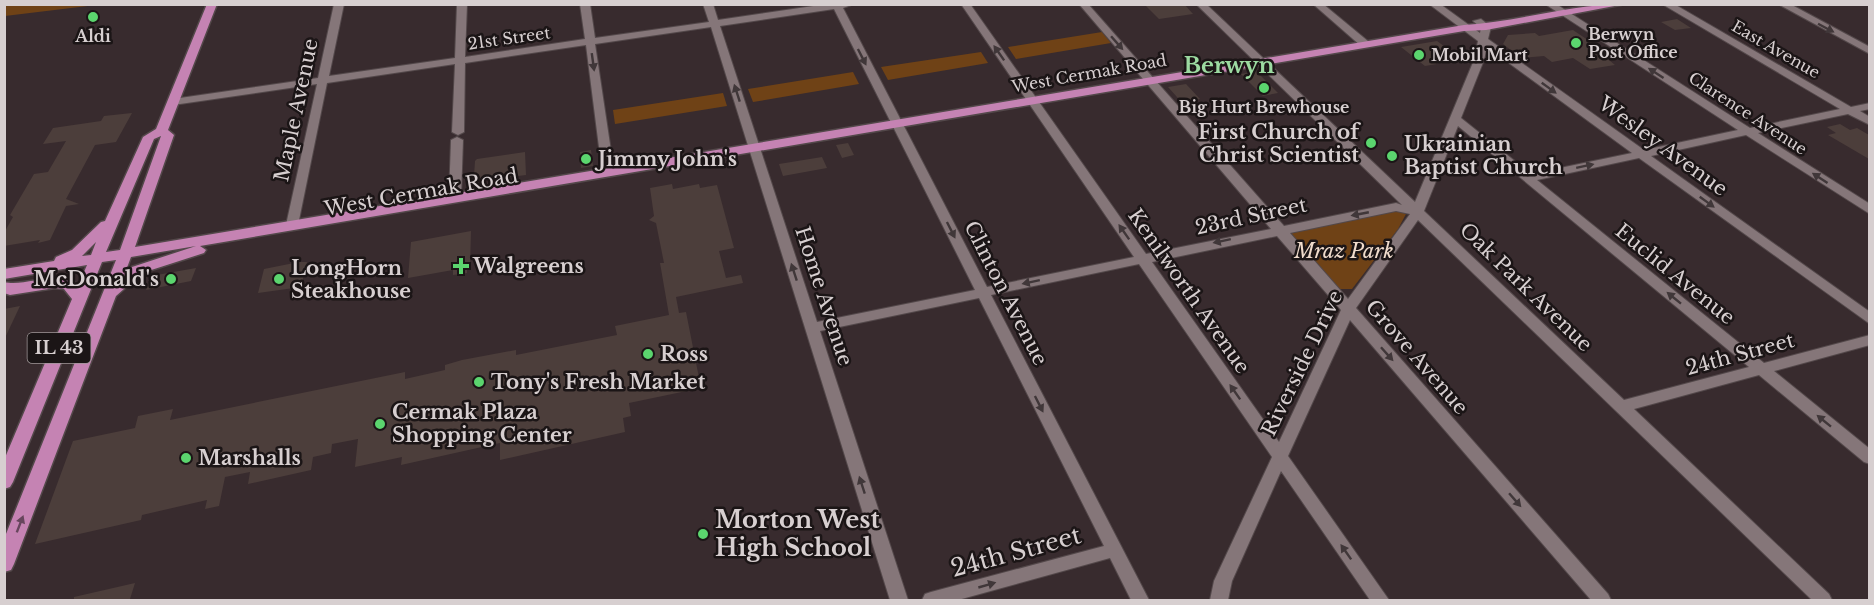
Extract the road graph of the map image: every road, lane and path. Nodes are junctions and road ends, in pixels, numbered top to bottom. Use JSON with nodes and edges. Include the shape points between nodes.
{"nodes":[{"id":1,"x":212,"y":4,"type":"edge"},
{"id":2,"x":339,"y":4,"type":"edge"},
{"id":3,"x":462,"y":4,"type":"edge"},
{"id":4,"x":585,"y":4,"type":"edge"},
{"id":5,"x":708,"y":4,"type":"edge"},
{"id":6,"x":965,"y":4,"type":"edge"},
{"id":7,"x":1083,"y":4,"type":"edge"},
{"id":8,"x":1200,"y":4,"type":"edge"},
{"id":9,"x":1317,"y":4,"type":"edge"},
{"id":10,"x":1433,"y":4,"type":"edge"},
{"id":11,"x":1575,"y":4,"type":"edge"},
{"id":12,"x":1620,"y":4,"type":"edge"},
{"id":13,"x":1666,"y":4,"type":"edge"},
{"id":14,"x":1782,"y":4,"type":"edge"},
{"id":15,"x":841,"y":5,"type":"edge"},
{"id":16,"x":1556,"y":9,"type":"edge"},
{"id":17,"x":714,"y":24,"type":"junction"},
{"id":18,"x":1482,"y":24,"type":"junction"},
{"id":19,"x":1464,"y":28,"type":"junction"},
{"id":20,"x":590,"y":42,"type":"junction"},
{"id":21,"x":1484,"y":42,"type":"junction"},
{"id":22,"x":1365,"y":44,"type":"junction"},
{"id":23,"x":1869,"y":51,"type":"edge"},
{"id":24,"x":460,"y":60,"type":"junction"},
{"id":25,"x":1260,"y":62,"type":"junction"},
{"id":26,"x":322,"y":80,"type":"junction"},
{"id":27,"x":1150,"y":81,"type":"junction"},
{"id":28,"x":1033,"y":101,"type":"junction"},
{"id":29,"x":173,"y":102,"type":"junction"},
{"id":30,"x":1869,"y":106,"type":"edge"},
{"id":31,"x":1850,"y":110,"type":"junction"},
{"id":32,"x":1456,"y":119,"type":"junction"},
{"id":33,"x":1869,"y":122,"type":"edge"},
{"id":34,"x":897,"y":124,"type":"junction"},
{"id":35,"x":161,"y":131,"type":"junction"},
{"id":36,"x":1748,"y":132,"type":"junction"},
{"id":37,"x":754,"y":149,"type":"junction"},
{"id":38,"x":1641,"y":154,"type":"junction"},
{"id":39,"x":609,"y":171,"type":"junction"},
{"id":40,"x":1528,"y":178,"type":"junction"},
{"id":41,"x":455,"y":197,"type":"junction"},
{"id":42,"x":1869,"y":210,"type":"edge"},
{"id":43,"x":1417,"y":212,"type":"junction"},
{"id":44,"x":115,"y":214,"type":"junction"},
{"id":45,"x":292,"y":225,"type":"junction"},
{"id":46,"x":136,"y":226,"type":"junction"},
{"id":47,"x":1279,"y":229,"type":"junction"},
{"id":48,"x":204,"y":245,"type":"junction"},
{"id":49,"x":1142,"y":258,"type":"junction"},
{"id":50,"x":124,"y":259,"type":"junction"},
{"id":51,"x":94,"y":263,"type":"junction"},
{"id":52,"x":24,"y":270,"type":"junction"},
{"id":53,"x":4,"y":274,"type":"edge"},
{"id":54,"x":4,"y":286,"type":"edge"},
{"id":55,"x":982,"y":292,"type":"junction"},
{"id":56,"x":80,"y":298,"type":"junction"},
{"id":57,"x":108,"y":299,"type":"junction"},
{"id":58,"x":1348,"y":309,"type":"junction"},
{"id":59,"x":1869,"y":319,"type":"edge"},
{"id":60,"x":812,"y":328,"type":"junction"},
{"id":61,"x":1869,"y":340,"type":"edge"},
{"id":62,"x":1761,"y":370,"type":"junction"},
{"id":63,"x":1622,"y":407,"type":"junction"},
{"id":64,"x":1280,"y":457,"type":"junction"},
{"id":65,"x":1869,"y":458,"type":"edge"},
{"id":66,"x":4,"y":482,"type":"edge"},
{"id":67,"x":1114,"y":550,"type":"junction"},
{"id":68,"x":4,"y":564,"type":"edge"},
{"id":69,"x":899,"y":600,"type":"edge"},
{"id":70,"x":931,"y":600,"type":"edge"},
{"id":71,"x":1140,"y":600,"type":"edge"},
{"id":72,"x":1219,"y":600,"type":"edge"},
{"id":73,"x":1380,"y":600,"type":"edge"},
{"id":74,"x":1602,"y":600,"type":"edge"},
{"id":75,"x":1823,"y":600,"type":"edge"}],
"edges":[{"from":1,"to":29,"type":"main road","number":"IL 43"},
{"from":2,"to":26,"type":"street","name":"Maple Avenue"},
{"from":3,"to":24,"type":"street"},
{"from":4,"to":20,"type":"street"},
{"from":5,"to":17,"type":"street","name":"Home Avenue"},
{"from":28,"to":6,"type":"street","name":"Kenilworth Avenue","one_way":true},
{"from":7,"to":27,"type":"street","name":"Grove Avenue","one_way":true},
{"from":8,"to":25,"type":"street","name":"Oak Park Avenue"},
{"from":9,"to":22,"type":"street"},
{"from":10,"to":19,"type":"street","name":"Wesley Avenue"},
{"from":11,"to":16,"type":"main road","name":"West Cermak Road"},
{"from":12,"to":16,"type":"main road","name":"West Cermak Road"},
{"from":13,"to":31,"type":"street","name":"East Avenue"},
{"from":14,"to":23,"type":"street","one_way":true},
{"from":15,"to":17,"type":"street","name":"21st Street"},
{"from":15,"to":34,"type":"street","name":"Clinton Avenue","one_way":true},
{"from":16,"to":18,"type":"main road","name":"West Cermak Road"},
{"from":36,"to":16,"type":"street","name":"Clarence Avenue","one_way":true},
{"from":17,"to":20,"type":"street","name":"21st Street"},
{"from":37,"to":17,"type":"street","name":"Home Avenue","one_way":true},
{"from":18,"to":19,"type":"main road","name":"West Cermak Road"},
{"from":18,"to":21,"type":"street","name":"Riverside Drive"},
{"from":19,"to":21,"type":"street","name":"Wesley Avenue"},
{"from":19,"to":22,"type":"main road","name":"West Cermak Road"},
{"from":20,"to":24,"type":"street","name":"21st Street"},
{"from":20,"to":39,"type":"street","one_way":true},
{"from":21,"to":32,"type":"street","name":"Riverside Drive"},
{"from":21,"to":38,"type":"street","name":"Wesley Avenue","one_way":true},
{"from":22,"to":25,"type":"main road","name":"West Cermak Road"},
{"from":24,"to":26,"type":"street","name":"21st Street"},
{"from":24,"to":41,"type":"street"},
{"from":25,"to":27,"type":"main road","name":"West Cermak Road"},
{"from":25,"to":43,"type":"street","name":"Oak Park Avenue"},
{"from":26,"to":29,"type":"street","name":"21st Street"},
{"from":26,"to":45,"type":"street","name":"Maple Avenue"},
{"from":27,"to":28,"type":"main road","name":"West Cermak Road"},
{"from":27,"to":47,"type":"street","name":"Grove Avenue"},
{"from":28,"to":34,"type":"main road","name":"West Cermak Road"},
{"from":49,"to":28,"type":"street","name":"Kenilworth Avenue","one_way":true},
{"from":29,"to":35,"type":"main road","number":"IL 43"},
{"from":30,"to":31,"type":"street"},
{"from":31,"to":33,"type":"street","name":"East Avenue"},
{"from":31,"to":36,"type":"street"},
{"from":32,"to":40,"type":"street","name":"Euclid Avenue"},
{"from":32,"to":43,"type":"street","name":"Riverside Drive"},
{"from":34,"to":37,"type":"main road","name":"West Cermak Road"},
{"from":34,"to":55,"type":"street","name":"Clinton Avenue","one_way":true},
{"from":35,"to":44,"type":"main road","number":"IL 43","via":[[149,138]]},
{"from":35,"to":46,"type":"main road","number":"IL 43","via":[[168,135]]},
{"from":36,"to":38,"type":"street"},
{"from":42,"to":36,"type":"street","name":"Clarence Avenue","one_way":true},
{"from":37,"to":39,"type":"main road","name":"West Cermak Road","via":[[740,148]]},
{"from":37,"to":48,"type":"main road","name":"West Cermak Road","via":[[650,172]]},
{"from":60,"to":37,"type":"street","name":"Home Avenue","one_way":true},
{"from":40,"to":38,"type":"street","one_way":true},
{"from":38,"to":59,"type":"street","name":"Wesley Avenue","one_way":true},
{"from":39,"to":41,"type":"main road","name":"West Cermak Road"},
{"from":62,"to":40,"type":"street","name":"Euclid Avenue","one_way":true},
{"from":41,"to":45,"type":"main road","name":"West Cermak Road"},
{"from":43,"to":47,"type":"street","name":"23rd Street","one_way":true,"via":[[1396,207]]},
{"from":43,"to":58,"type":"street","name":"Riverside Drive"},
{"from":43,"to":63,"type":"street","name":"Oak Park Avenue"},
{"from":44,"to":51,"type":"main road","number":"IL 43"},
{"from":44,"to":52,"type":"main road","via":[[77,253]]},
{"from":45,"to":48,"type":"main road","name":"West Cermak Road"},
{"from":46,"to":48,"type":"main road","via":[[150,241]]},
{"from":46,"to":50,"type":"main road","number":"IL 43"},
{"from":47,"to":49,"type":"street","name":"23rd Street","one_way":true},
{"from":47,"to":58,"type":"street","name":"Grove Avenue"},
{"from":48,"to":50,"type":"main road","name":"West Cermak Road"},
{"from":48,"to":57,"type":"main road","via":[[136,270]]},
{"from":49,"to":55,"type":"street","name":"23rd Street","one_way":true},
{"from":64,"to":49,"type":"street","name":"Kenilworth Avenue","one_way":true},
{"from":50,"to":51,"type":"main road","name":"West Cermak Road"},
{"from":50,"to":57,"type":"main road","number":"IL 43"},
{"from":51,"to":52,"type":"main road"},
{"from":51,"to":54,"type":"main road"},
{"from":51,"to":56,"type":"main road","number":"IL 43"},
{"from":52,"to":53,"type":"main road"},
{"from":54,"to":56,"type":"main road","via":[[10,290],[69,285]]},
{"from":55,"to":60,"type":"street","name":"23rd Street"},
{"from":55,"to":67,"type":"street","name":"Clinton Avenue","one_way":true},
{"from":56,"to":66,"type":"main road","number":"IL 43"},
{"from":68,"to":57,"type":"main road","number":"IL 43","one_way":true},
{"from":58,"to":64,"type":"street","name":"Riverside Drive"},
{"from":58,"to":74,"type":"street","name":"Grove Avenue","one_way":true},
{"from":69,"to":60,"type":"street","name":"Home Avenue","one_way":true},
{"from":61,"to":62,"type":"street","name":"24th Street"},
{"from":62,"to":63,"type":"street","name":"24th Street"},
{"from":65,"to":62,"type":"street","name":"Euclid Avenue","one_way":true},
{"from":63,"to":75,"type":"street","name":"Oak Park Avenue"},
{"from":64,"to":72,"type":"street","name":"Riverside Drive","via":[[1223,581]]},
{"from":73,"to":64,"type":"street","name":"Kenilworth Avenue","one_way":true},
{"from":70,"to":67,"type":"street","name":"24th Street","one_way":true},
{"from":67,"to":71,"type":"street","name":"Clinton Avenue"}]}
